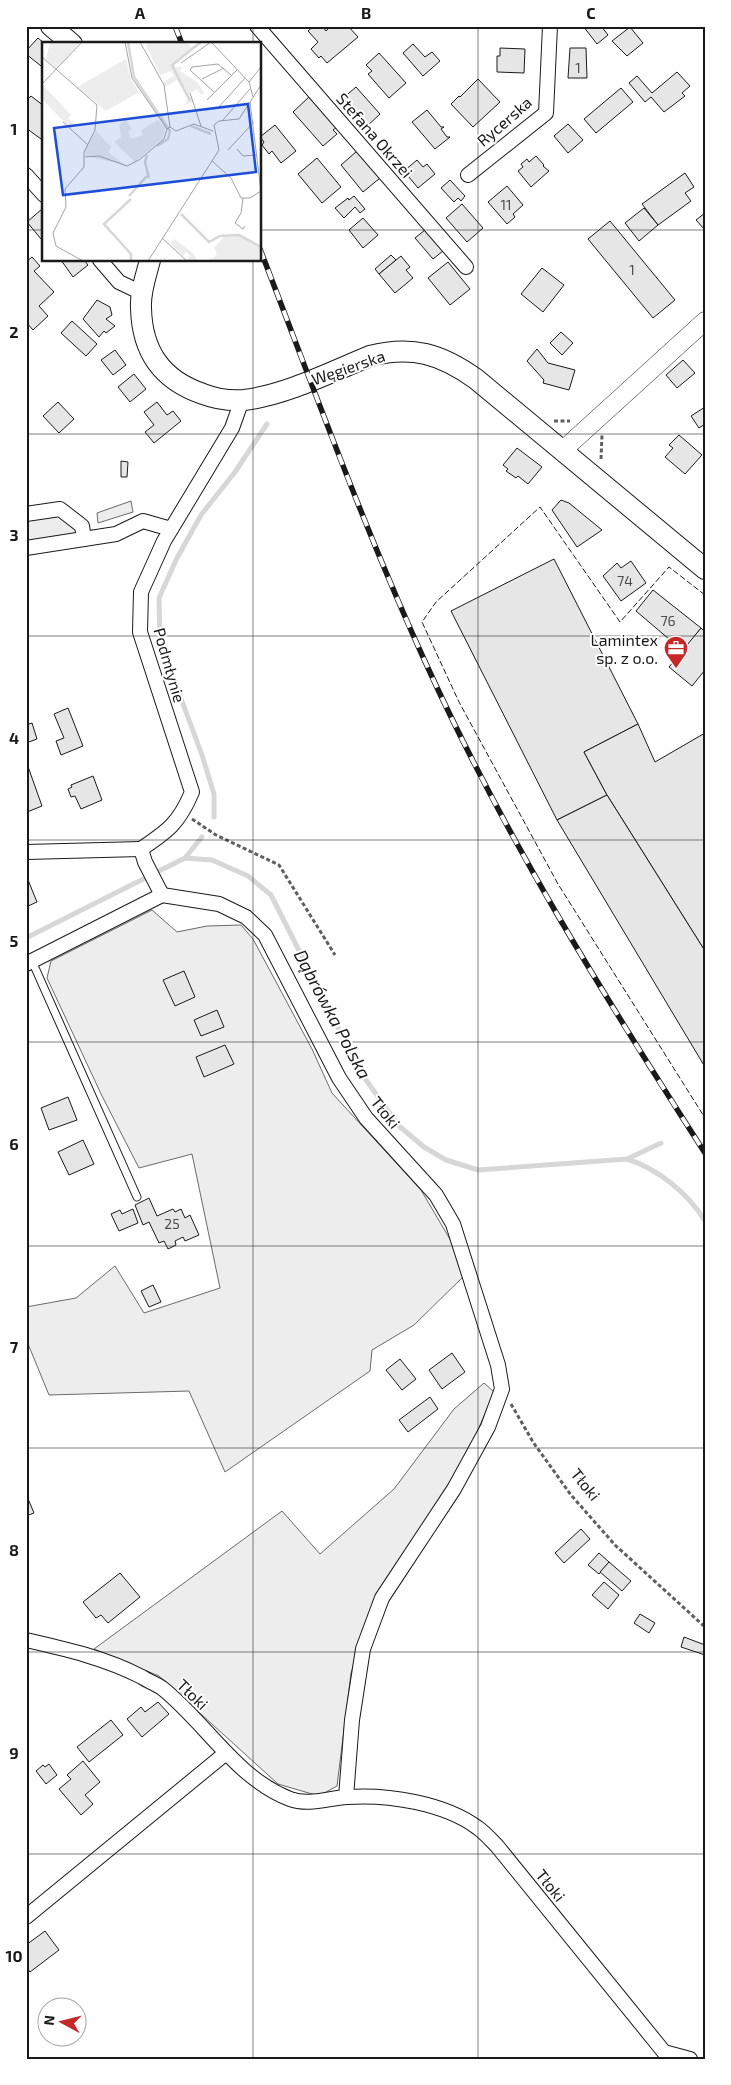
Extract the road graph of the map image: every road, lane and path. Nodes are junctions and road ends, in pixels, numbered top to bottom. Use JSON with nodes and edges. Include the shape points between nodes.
{"nodes":[{"id":1,"x":50,"y":26,"type":"edge"},
{"id":2,"x":257,"y":26,"type":"edge"},
{"id":3,"x":550,"y":26,"type":"edge"},
{"id":4,"x":70,"y":42,"type":"edge"},
{"id":5,"x":26,"y":175,"type":"edge"},
{"id":6,"x":468,"y":175,"type":"dead end"},
{"id":7,"x":42,"y":193,"type":"edge"},
{"id":8,"x":101,"y":261,"type":"edge"},
{"id":9,"x":150,"y":261,"type":"edge"},
{"id":10,"x":466,"y":267,"type":"dead end"},
{"id":11,"x":142,"y":293,"type":"junction"},
{"id":12,"x":705,"y":321,"type":"edge"},
{"id":13,"x":242,"y":400,"type":"junction"},
{"id":14,"x":563,"y":450,"type":"junction"},
{"id":15,"x":26,"y":514,"type":"edge"},
{"id":16,"x":171,"y":529,"type":"junction"},
{"id":17,"x":84,"y":539,"type":"junction"},
{"id":18,"x":26,"y":548,"type":"edge"},
{"id":19,"x":705,"y":569,"type":"edge"},
{"id":20,"x":184,"y":812,"type":"junction"},
{"id":21,"x":26,"y":852,"type":"edge"},
{"id":22,"x":143,"y":856,"type":"junction"},
{"id":23,"x":160,"y":890,"type":"junction"},
{"id":24,"x":335,"y":955,"type":"dead end"},
{"id":25,"x":29,"y":962,"type":"edge"},
{"id":26,"x":137,"y":1197,"type":"dead end"},
{"id":27,"x":502,"y":1389,"type":"junction"},
{"id":28,"x":705,"y":1627,"type":"edge"},
{"id":29,"x":26,"y":1640,"type":"edge"},
{"id":30,"x":226,"y":1754,"type":"junction"},
{"id":31,"x":346,"y":1797,"type":"junction"},
{"id":32,"x":26,"y":1917,"type":"edge"},
{"id":33,"x":690,"y":2059,"type":"edge"}],
"edges":[{"from":1,"to":4,"type":"main road"},
{"from":2,"to":10,"type":"street","name":"Stefana Okrzei"},
{"from":3,"to":6,"type":"street","name":"Rycerska","via":[[546,113]]},
{"from":5,"to":7,"type":"street"},
{"from":8,"to":11,"type":"street","via":[[119,282]]},
{"from":9,"to":11,"type":"main road","name":"Węgierska"},
{"from":11,"to":13,"type":"main road","name":"Węgierska","via":[[142,325],[146,343],[164,371],[193,390],[227,400]]},
{"from":12,"to":14,"type":"street"},
{"from":13,"to":14,"type":"main road","name":"Węgierska","via":[[281,392],[385,352],[430,355],[456,365],[476,379]]},
{"from":13,"to":16,"type":"street","name":"Podmłynie","via":[[232,428]]},
{"from":14,"to":19,"type":"main road","name":"Węgierska"},
{"from":15,"to":17,"type":"street","via":[[60,509],[82,526]]},
{"from":16,"to":17,"type":"street","via":[[143,521],[116,534]]},
{"from":16,"to":20,"type":"street","name":"Podmłynie","via":[[141,592],[140,632],[192,792]]},
{"from":17,"to":18,"type":"street"},
{"from":20,"to":22,"type":"street","name":"Podmłynie"},
{"from":20,"to":24,"type":"path","via":[[216,835],[278,865]]},
{"from":21,"to":22,"type":"street"},
{"from":22,"to":23,"type":"street"},
{"from":23,"to":25,"type":"street"},
{"from":23,"to":27,"type":"street","name":"Tłoki","via":[[219,904],[246,917],[265,934],[339,1078],[366,1118],[436,1196],[453,1224],[495,1356]]},
{"from":25,"to":26,"type":"lane"},
{"from":27,"to":28,"type":"path","name":"Tłoki","via":[[533,1442],[571,1495],[615,1545]]},
{"from":27,"to":31,"type":"street","via":[[488,1427],[454,1489],[382,1598],[363,1649],[352,1720]]},
{"from":29,"to":30,"type":"street","name":"Tłoki","via":[[81,1653],[126,1669],[161,1687]]},
{"from":30,"to":31,"type":"street","name":"Tłoki","via":[[271,1790],[292,1800],[319,1802]]},
{"from":30,"to":32,"type":"street"},
{"from":31,"to":33,"type":"street","name":"Tłoki","via":[[406,1799],[431,1806],[477,1827],[497,1846],[664,2052]]}]}
